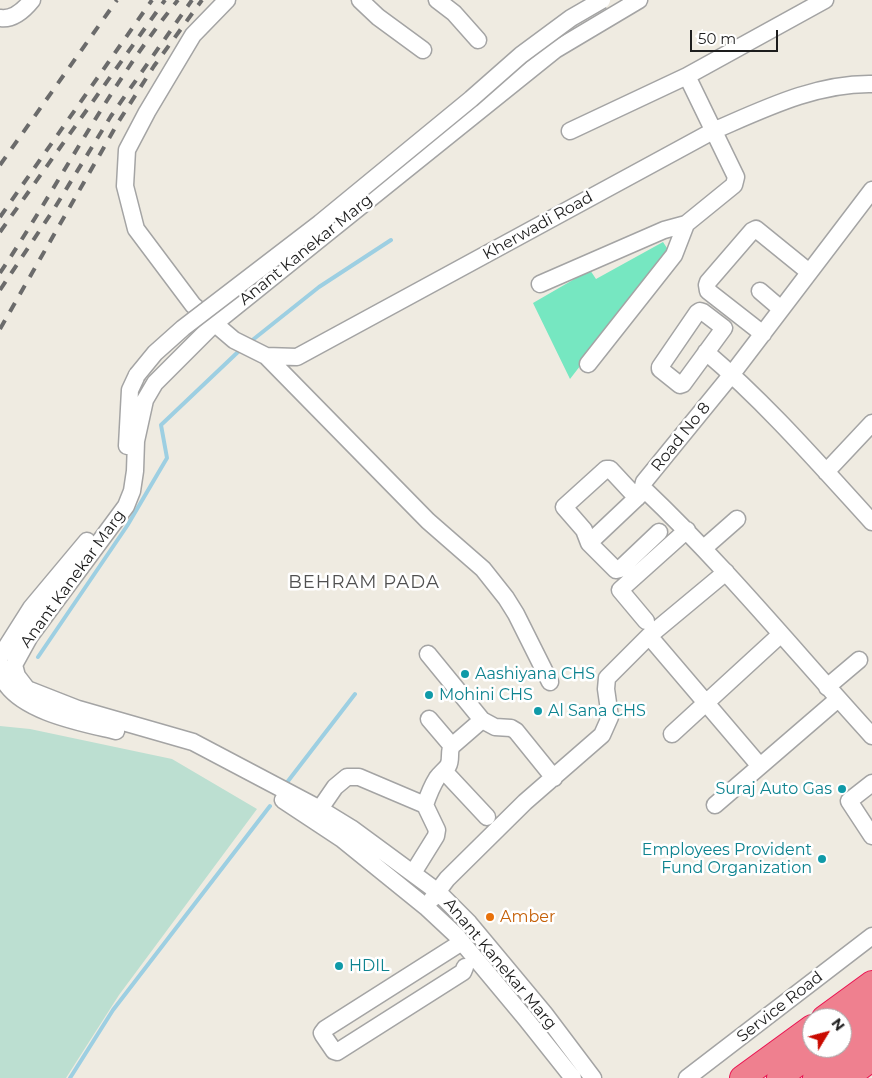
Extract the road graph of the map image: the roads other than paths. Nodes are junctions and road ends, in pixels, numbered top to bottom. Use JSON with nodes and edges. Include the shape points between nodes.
{"nodes":[{"id":1,"x":32,"y":0,"type":"edge"},
{"id":2,"x":227,"y":0,"type":"edge"},
{"id":3,"x":360,"y":0,"type":"edge"},
{"id":4,"x":438,"y":0,"type":"edge"},
{"id":5,"x":602,"y":0,"type":"edge"},
{"id":6,"x":639,"y":0,"type":"edge"},
{"id":7,"x":825,"y":0,"type":"edge"},
{"id":8,"x":0,"y":18,"type":"edge"},
{"id":9,"x":478,"y":40,"type":"dead end"},
{"id":10,"x":423,"y":50,"type":"dead end"},
{"id":11,"x":687,"y":76,"type":"junction"},
{"id":12,"x":872,"y":84,"type":"edge"},
{"id":13,"x":570,"y":131,"type":"dead end"},
{"id":14,"x":714,"y":131,"type":"junction"},
{"id":15,"x":872,"y":190,"type":"edge"},
{"id":16,"x":686,"y":224,"type":"junction"},
{"id":17,"x":810,"y":272,"type":"junction"},
{"id":18,"x":540,"y":284,"type":"dead end"},
{"id":19,"x":760,"y":291,"type":"dead end"},
{"id":20,"x":781,"y":310,"type":"junction"},
{"id":21,"x":214,"y":324,"type":"junction"},
{"id":22,"x":763,"y":334,"type":"junction"},
{"id":23,"x":706,"y":352,"type":"dead end"},
{"id":24,"x":266,"y":356,"type":"junction"},
{"id":25,"x":588,"y":364,"type":"dead end"},
{"id":26,"x":732,"y":374,"type":"junction"},
{"id":27,"x":872,"y":423,"type":"edge"},
{"id":28,"x":826,"y":472,"type":"junction"},
{"id":29,"x":641,"y":494,"type":"junction"},
{"id":30,"x":737,"y":519,"type":"dead end"},
{"id":31,"x":872,"y":522,"type":"edge"},
{"id":32,"x":687,"y":530,"type":"junction"},
{"id":33,"x":659,"y":532,"type":"dead end"},
{"id":34,"x":589,"y":544,"type":"junction"},
{"id":35,"x":704,"y":548,"type":"junction"},
{"id":36,"x":726,"y":572,"type":"junction"},
{"id":37,"x":648,"y":628,"type":"junction"},
{"id":38,"x":780,"y":635,"type":"junction"},
{"id":39,"x":428,"y":654,"type":"dead end"},
{"id":40,"x":0,"y":657,"type":"edge"},
{"id":41,"x":859,"y":660,"type":"dead end"},
{"id":42,"x":0,"y":664,"type":"edge"},
{"id":43,"x":550,"y":682,"type":"dead end"},
{"id":44,"x":833,"y":693,"type":"junction"},
{"id":45,"x":706,"y":703,"type":"junction"},
{"id":46,"x":428,"y":720,"type":"dead end"},
{"id":47,"x":482,"y":720,"type":"junction"},
{"id":48,"x":672,"y":734,"type":"dead end"},
{"id":49,"x":872,"y":736,"type":"edge"},
{"id":50,"x":452,"y":746,"type":"junction"},
{"id":51,"x":225,"y":762,"type":"junction"},
{"id":52,"x":759,"y":766,"type":"junction"},
{"id":53,"x":444,"y":771,"type":"junction"},
{"id":54,"x":554,"y":778,"type":"junction"},
{"id":55,"x":872,"y":783,"type":"edge"},
{"id":56,"x":425,"y":805,"type":"junction"},
{"id":57,"x":716,"y":805,"type":"dead end"},
{"id":58,"x":316,"y":814,"type":"junction"},
{"id":59,"x":487,"y":817,"type":"dead end"},
{"id":60,"x":347,"y":834,"type":"junction"},
{"id":61,"x":872,"y":836,"type":"edge"},
{"id":62,"x":413,"y":873,"type":"junction"},
{"id":63,"x":438,"y":892,"type":"junction"},
{"id":64,"x":426,"y":907,"type":"junction"},
{"id":65,"x":872,"y":936,"type":"edge"},
{"id":66,"x":462,"y":942,"type":"junction"},
{"id":67,"x":465,"y":967,"type":"dead end"},
{"id":68,"x":872,"y":983,"type":"edge"},
{"id":69,"x":838,"y":1008,"type":"edge"},
{"id":70,"x":872,"y":1008,"type":"edge"},
{"id":71,"x":852,"y":1023,"type":"edge"},
{"id":72,"x":802,"y":1034,"type":"edge"},
{"id":73,"x":872,"y":1035,"type":"edge"},
{"id":74,"x":806,"y":1058,"type":"edge"},
{"id":75,"x":872,"y":1059,"type":"edge"},
{"id":76,"x":573,"y":1078,"type":"edge"},
{"id":77,"x":593,"y":1078,"type":"edge"},
{"id":78,"x":687,"y":1078,"type":"edge"},
{"id":79,"x":742,"y":1078,"type":"edge"},
{"id":80,"x":779,"y":1078,"type":"edge"},
{"id":81,"x":815,"y":1078,"type":"edge"},
{"id":82,"x":846,"y":1078,"type":"edge"}],
"edges":[{"from":1,"to":8,"type":"street","via":[[17,14]]},
{"from":2,"to":21,"type":"street","name":"Kherwadi Road","via":[[193,35],[147,112],[127,150],[125,186],[136,229],[193,305]]},
{"from":3,"to":10,"type":"street"},
{"from":4,"to":9,"type":"street"},
{"from":5,"to":40,"type":"street","name":"Anant Kanekar Marg","bridge":true,"via":[[571,18],[521,55],[320,223],[183,328],[155,354],[137,375],[130,390],[124,488],[110,512],[31,608]]},
{"from":6,"to":21,"type":"street","name":"Anant Kanekar Marg","via":[[555,50]]},
{"from":7,"to":11,"type":"street"},
{"from":11,"to":13,"type":"street"},
{"from":11,"to":14,"type":"street"},
{"from":12,"to":14,"type":"street","name":"Kherwadi Road","via":[[819,90],[771,106]]},
{"from":14,"to":16,"type":"street","via":[[736,177],[734,185]]},
{"from":14,"to":24,"type":"street","name":"Kherwadi Road","via":[[298,357]]},
{"from":15,"to":17,"type":"street","name":"Road No 8"},
{"from":16,"to":18,"type":"street","via":[[664,230]]},
{"from":16,"to":25,"type":"street","via":[[674,255]]},
{"from":17,"to":20,"type":"street","name":"Road No 8"},
{"from":17,"to":22,"type":"street","via":[[756,229],[708,282],[708,291]]},
{"from":19,"to":20,"type":"street"},
{"from":20,"to":22,"type":"street","name":"Road No 8"},
{"from":21,"to":24,"type":"street","name":"Kherwadi Road","via":[[234,340]]},
{"from":21,"to":51,"type":"street","name":"Anant Kanekar Marg","via":[[155,383],[145,400],[136,441],[136,471],[126,506],[30,636],[14,665],[17,676],[27,689],[78,709],[193,742]]},
{"from":22,"to":26,"type":"street","name":"Road No 8"},
{"from":23,"to":26,"type":"street"},
{"from":24,"to":43,"type":"street","via":[[428,521],[482,569],[516,614]]},
{"from":26,"to":28,"type":"street"},
{"from":26,"to":29,"type":"street","name":"Road No 8","via":[[644,482]]},
{"from":27,"to":28,"type":"street"},
{"from":28,"to":31,"type":"street"},
{"from":29,"to":32,"type":"street","name":"Road No 8"},
{"from":29,"to":34,"type":"street"},
{"from":29,"to":34,"type":"street","via":[[608,468],[564,506],[584,530]]},
{"from":30,"to":35,"type":"street"},
{"from":32,"to":35,"type":"street","name":"Road No 8"},
{"from":32,"to":37,"type":"street","via":[[620,590]]},
{"from":33,"to":34,"type":"street","via":[[617,571]]},
{"from":35,"to":36,"type":"street","name":"Road No 8"},
{"from":36,"to":37,"type":"street"},
{"from":36,"to":38,"type":"street","name":"Road No 8"},
{"from":37,"to":45,"type":"street"},
{"from":37,"to":54,"type":"street","via":[[607,678],[610,717],[602,736]]},
{"from":38,"to":44,"type":"street","name":"Road No 8"},
{"from":38,"to":45,"type":"street"},
{"from":39,"to":47,"type":"street"},
{"from":41,"to":44,"type":"street"},
{"from":42,"to":51,"type":"street","name":"Anant Kanekar Marg","via":[[3,679],[23,701],[68,719],[189,749]]},
{"from":44,"to":49,"type":"street","name":"Road No 8"},
{"from":44,"to":52,"type":"street"},
{"from":45,"to":48,"type":"street"},
{"from":45,"to":52,"type":"street"},
{"from":46,"to":50,"type":"street"},
{"from":47,"to":50,"type":"street"},
{"from":47,"to":54,"type":"street","via":[[495,727],[516,731]]},
{"from":50,"to":53,"type":"street","via":[[450,761]]},
{"from":51,"to":58,"type":"street","name":"Anant Kanekar Marg"},
{"from":52,"to":57,"type":"street"},
{"from":53,"to":56,"type":"street","via":[[428,794]]},
{"from":53,"to":59,"type":"street"},
{"from":54,"to":63,"type":"street","via":[[525,802]]},
{"from":55,"to":61,"type":"street","via":[[849,800]]},
{"from":56,"to":58,"type":"street","via":[[359,777],[347,777],[335,787]]},
{"from":56,"to":62,"type":"street","via":[[437,830],[436,836]]},
{"from":58,"to":60,"type":"street","name":"Anant Kanekar Marg"},
{"from":60,"to":62,"type":"street","name":"Anant Kanekar Marg"},
{"from":60,"to":64,"type":"street","name":"Anant Kanekar Marg"},
{"from":62,"to":63,"type":"street","name":"Anant Kanekar Marg"},
{"from":63,"to":64,"type":"street"},
{"from":63,"to":77,"type":"street","name":"Anant Kanekar Marg","via":[[469,923]]},
{"from":64,"to":66,"type":"street","name":"Anant Kanekar Marg"},
{"from":65,"to":78,"type":"street","name":"Service Road"},
{"from":66,"to":67,"type":"street","via":[[325,1029],[322,1035],[337,1052],[463,972]]},
{"from":66,"to":76,"type":"street","name":"Anant Kanekar Marg"},
{"from":68,"to":69,"type":"highway"},
{"from":70,"to":71,"type":"highway"},
{"from":72,"to":79,"type":"highway"},
{"from":73,"to":81,"type":"highway"},
{"from":74,"to":80,"type":"highway"},
{"from":75,"to":82,"type":"highway"}]}
